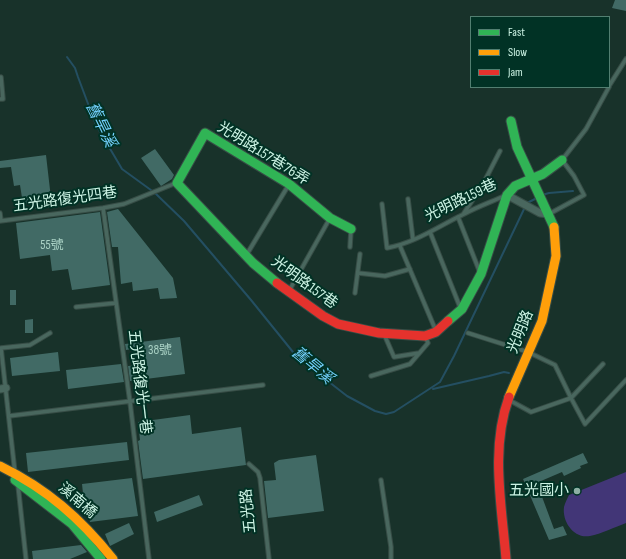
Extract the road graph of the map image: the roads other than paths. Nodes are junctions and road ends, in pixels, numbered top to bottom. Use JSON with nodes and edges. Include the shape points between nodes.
{"nodes":[{"id":1,"x":626,"y":59,"type":"edge"},
{"id":2,"x":1,"y":77,"type":"edge"},
{"id":3,"x":610,"y":85,"type":"edge"},
{"id":4,"x":608,"y":88,"type":"edge"},
{"id":5,"x":0,"y":99,"type":"edge"},
{"id":6,"x":511,"y":121,"type":"dead end"},
{"id":7,"x":500,"y":151,"type":"dead end"},
{"id":8,"x":562,"y":160,"type":"junction"},
{"id":9,"x":531,"y":178,"type":"junction"},
{"id":10,"x":177,"y":183,"type":"junction"},
{"id":11,"x":289,"y":184,"type":"junction"},
{"id":12,"x":510,"y":196,"type":"junction"},
{"id":13,"x":408,"y":199,"type":"dead end"},
{"id":14,"x":382,"y":204,"type":"dead end"},
{"id":15,"x":103,"y":208,"type":"junction"},
{"id":16,"x":0,"y":213,"type":"edge"},
{"id":17,"x":463,"y":214,"type":"junction"},
{"id":18,"x":548,"y":214,"type":"junction"},
{"id":19,"x":458,"y":217,"type":"junction"},
{"id":20,"x":330,"y":218,"type":"junction"},
{"id":21,"x":1,"y":221,"type":"edge"},
{"id":22,"x":351,"y":229,"type":"joint"},
{"id":23,"x":430,"y":232,"type":"junction"},
{"id":24,"x":413,"y":240,"type":"junction"},
{"id":25,"x":350,"y":246,"type":"dead end"},
{"id":26,"x":400,"y":246,"type":"junction"},
{"id":27,"x":360,"y":254,"type":"dead end"},
{"id":28,"x":247,"y":255,"type":"junction"},
{"id":29,"x":410,"y":269,"type":"junction"},
{"id":30,"x":358,"y":273,"type":"junction"},
{"id":31,"x":481,"y":274,"type":"junction"},
{"id":32,"x":288,"y":292,"type":"junction"},
{"id":33,"x":355,"y":293,"type":"dead end"},
{"id":34,"x":116,"y":302,"type":"junction"},
{"id":35,"x":76,"y":307,"type":"dead end"},
{"id":36,"x":462,"y":309,"type":"junction"},
{"id":37,"x":436,"y":332,"type":"junction"},
{"id":38,"x":50,"y":333,"type":"dead end"},
{"id":39,"x":383,"y":333,"type":"junction"},
{"id":40,"x":468,"y":333,"type":"dead end"},
{"id":41,"x":425,"y":336,"type":"junction"},
{"id":42,"x":528,"y":352,"type":"junction"},
{"id":43,"x":419,"y":353,"type":"junction"},
{"id":44,"x":603,"y":364,"type":"dead end"},
{"id":45,"x":371,"y":376,"type":"dead end"},
{"id":46,"x":626,"y":380,"type":"edge"},
{"id":47,"x":263,"y":385,"type":"dead end"},
{"id":48,"x":3,"y":388,"type":"edge"},
{"id":49,"x":571,"y":398,"type":"junction"},
{"id":50,"x":508,"y":399,"type":"junction"},
{"id":51,"x":130,"y":402,"type":"junction"},
{"id":52,"x":9,"y":416,"type":"junction"},
{"id":53,"x":249,"y":464,"type":"dead end"},
{"id":54,"x":0,"y":466,"type":"edge"},
{"id":55,"x":0,"y":473,"type":"edge"},
{"id":56,"x":16,"y":477,"type":"junction"},
{"id":57,"x":381,"y":480,"type":"dead end"},
{"id":58,"x":26,"y":559,"type":"edge"},
{"id":59,"x":101,"y":559,"type":"edge"},
{"id":60,"x":113,"y":559,"type":"edge"},
{"id":61,"x":148,"y":559,"type":"edge"},
{"id":62,"x":269,"y":559,"type":"edge"},
{"id":63,"x":391,"y":559,"type":"edge"},
{"id":64,"x":506,"y":559,"type":"edge"}],
"edges":[{"from":1,"to":3,"type":"lane"},
{"from":2,"to":5,"type":"lane","via":[[3,99]]},
{"from":4,"to":8,"type":"lane","via":[[586,129]]},
{"from":6,"to":9,"type":"street","name":"光明路","via":[[517,147]]},
{"from":7,"to":17,"type":"lane","via":[[482,186]]},
{"from":8,"to":9,"type":"street","name":"光明路159巷","via":[[543,174]]},
{"from":8,"to":18,"type":"lane","via":[[584,195]]},
{"from":9,"to":12,"type":"street","name":"光明路159巷","via":[[515,186]]},
{"from":9,"to":18,"type":"street","name":"光明路"},
{"from":10,"to":11,"type":"street","name":"光明路157巷76弄","via":[[205,133]]},
{"from":10,"to":15,"type":"lane","name":"五光路復光四巷","via":[[124,204]]},
{"from":10,"to":28,"type":"street","name":"光明路157巷"},
{"from":11,"to":20,"type":"street","name":"光明路157巷76弄"},
{"from":11,"to":28,"type":"lane"},
{"from":12,"to":17,"type":"lane","name":"光明路159巷"},
{"from":12,"to":18,"type":"street","via":[[540,213]]},
{"from":12,"to":31,"type":"street","name":"光明路157巷"},
{"from":13,"to":24,"type":"lane"},
{"from":14,"to":26,"type":"lane","via":[[387,248]]},
{"from":15,"to":21,"type":"lane","name":"五光路復光四巷"},
{"from":15,"to":34,"type":"lane","name":"五光路復光一巷"},
{"from":16,"to":21,"type":"lane"},
{"from":17,"to":19,"type":"lane","name":"光明路159巷"},
{"from":18,"to":42,"type":"street","name":"光明路","via":[[555,230],[556,256],[542,321]]},
{"from":19,"to":23,"type":"lane","name":"光明路159巷"},
{"from":19,"to":31,"type":"lane"},
{"from":20,"to":22,"type":"street","name":"光明路157巷76弄"},
{"from":20,"to":32,"type":"lane"},
{"from":22,"to":25,"type":"lane"},
{"from":23,"to":24,"type":"lane","name":"光明路159巷"},
{"from":23,"to":36,"type":"lane"},
{"from":24,"to":26,"type":"lane","name":"光明路159巷"},
{"from":26,"to":29,"type":"lane"},
{"from":27,"to":30,"type":"lane"},
{"from":28,"to":32,"type":"street","name":"光明路157巷"},
{"from":29,"to":30,"type":"lane","via":[[385,276]]},
{"from":29,"to":37,"type":"lane"},
{"from":30,"to":33,"type":"lane"},
{"from":31,"to":36,"type":"street","name":"光明路157巷"},
{"from":32,"to":39,"type":"street","name":"光明路157巷","via":[[338,324]]},
{"from":34,"to":35,"type":"lane"},
{"from":34,"to":51,"type":"lane","name":"五光路復光一巷"},
{"from":36,"to":37,"type":"street","name":"光明路157巷"},
{"from":37,"to":41,"type":"street","name":"光明路157巷"},
{"from":38,"to":48,"type":"lane","via":[[30,344],[1,348]]},
{"from":39,"to":41,"type":"street","name":"光明路157巷"},
{"from":39,"to":43,"type":"lane","via":[[394,357]]},
{"from":40,"to":42,"type":"lane"},
{"from":41,"to":43,"type":"lane","via":[[428,343]]},
{"from":42,"to":49,"type":"lane","via":[[556,365]]},
{"from":42,"to":50,"type":"street","name":"光明路"},
{"from":43,"to":45,"type":"lane","via":[[410,364]]},
{"from":44,"to":49,"type":"lane"},
{"from":46,"to":49,"type":"lane","via":[[585,424]]},
{"from":47,"to":51,"type":"lane"},
{"from":48,"to":52,"type":"lane"},
{"from":49,"to":50,"type":"lane","via":[[531,412]]},
{"from":50,"to":64,"type":"street","name":"光明路","via":[[501,424],[498,465]]},
{"from":51,"to":52,"type":"lane"},
{"from":51,"to":61,"type":"lane","name":"五光路復光一巷"},
{"from":52,"to":56,"type":"lane"},
{"from":53,"to":62,"type":"lane","name":"五光路","via":[[258,472],[260,478]]},
{"from":54,"to":56,"type":"street"},
{"from":55,"to":56,"type":"street"},
{"from":56,"to":58,"type":"lane"},
{"from":56,"to":59,"type":"street","name":"溪南橋","via":[[72,524]]},
{"from":56,"to":60,"type":"street","name":"溪南橋","via":[[61,504],[84,524]]},
{"from":57,"to":63,"type":"lane"}]}
